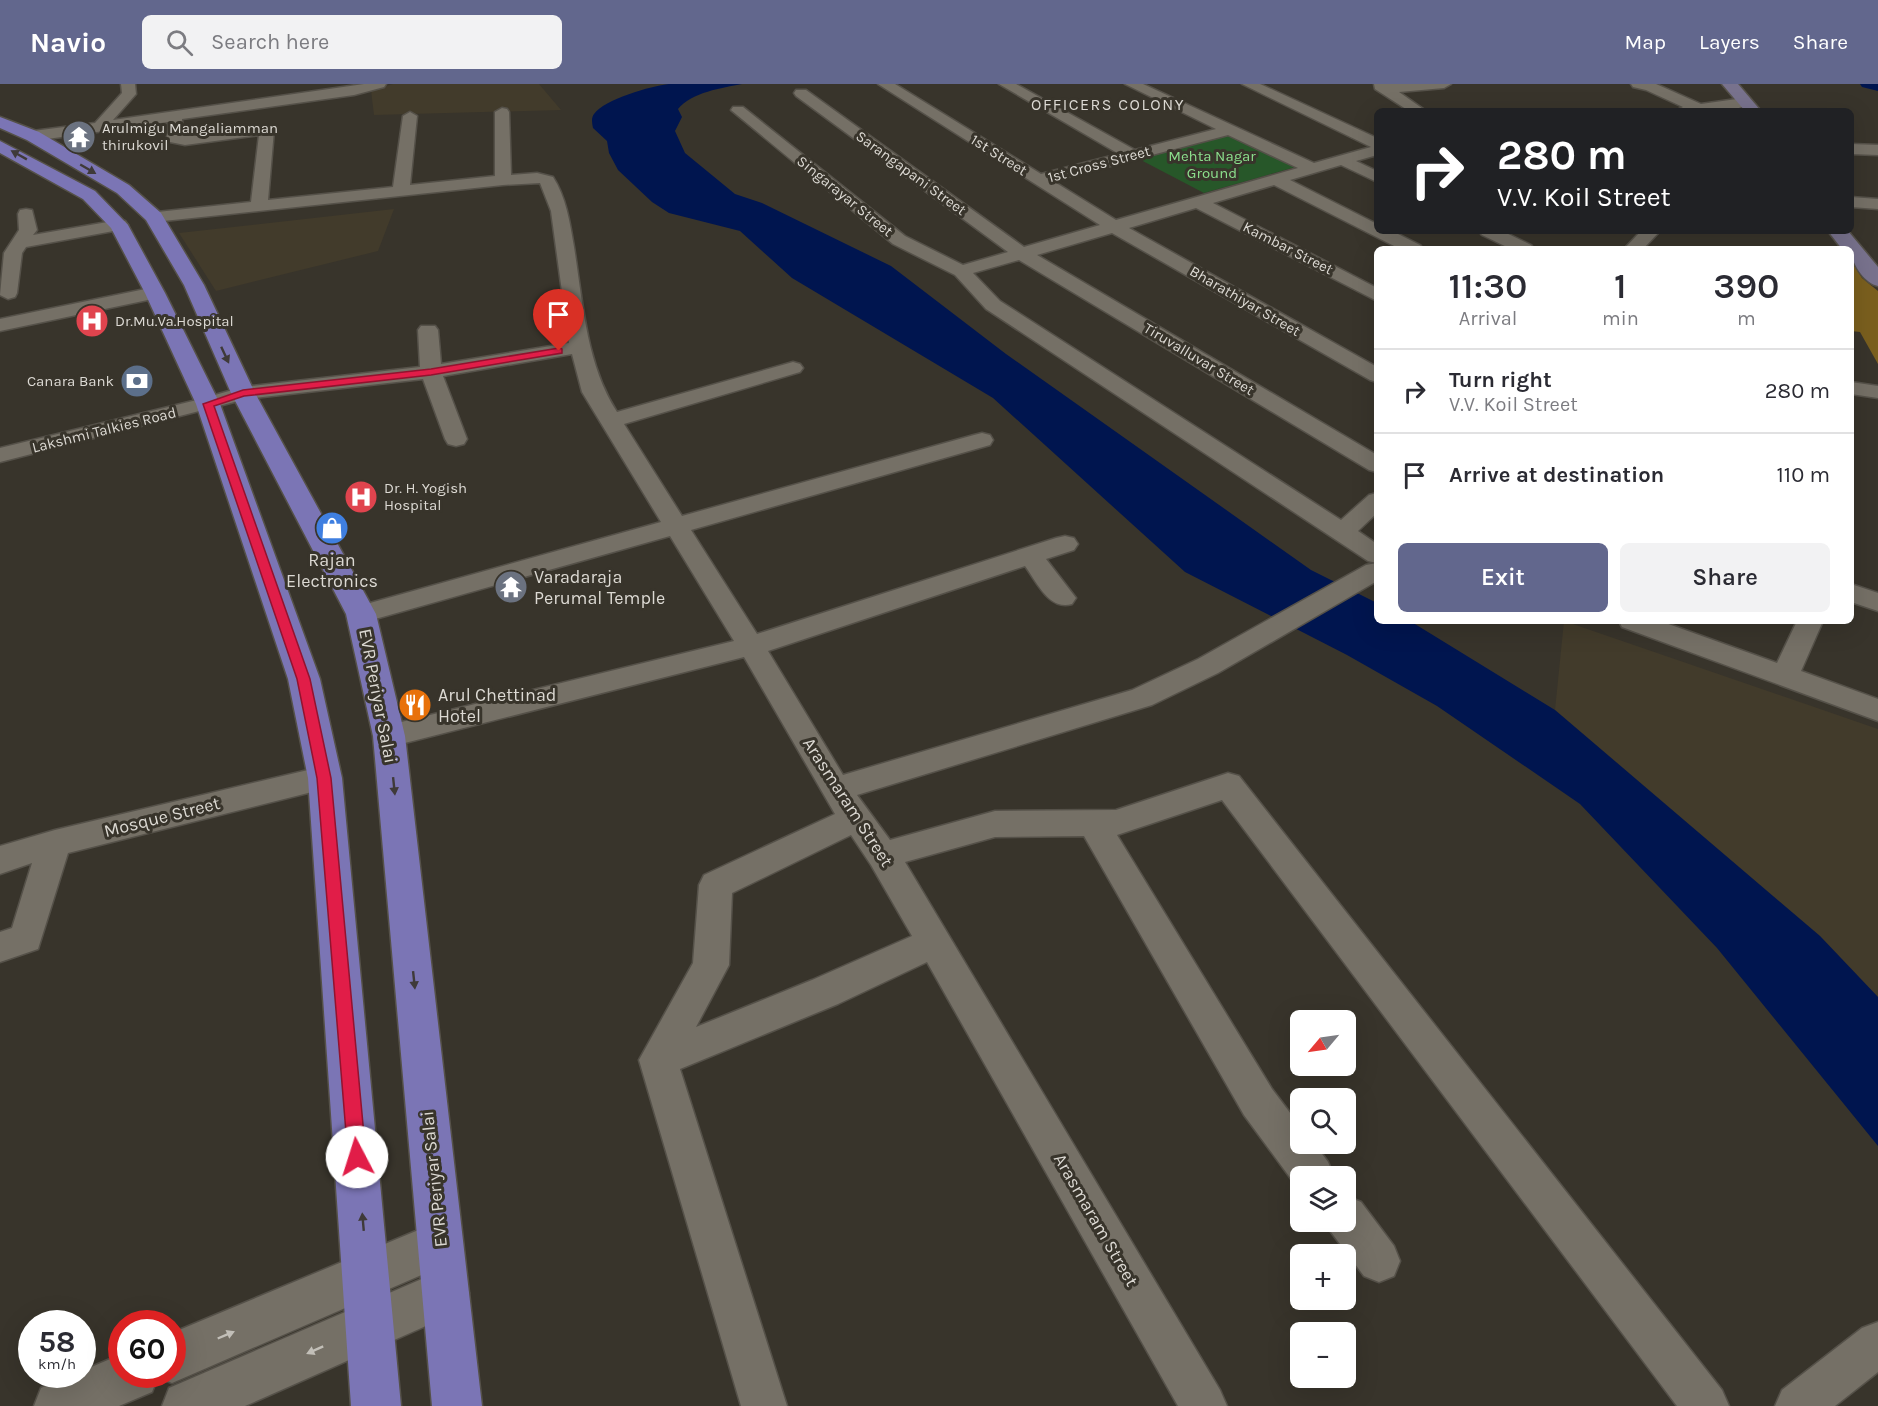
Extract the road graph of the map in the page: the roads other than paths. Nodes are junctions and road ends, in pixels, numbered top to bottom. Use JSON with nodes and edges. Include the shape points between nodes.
{"nodes":[{"id":1,"x":128,"y":84,"type":"edge"},
{"id":2,"x":379,"y":84,"type":"edge"},
{"id":3,"x":885,"y":84,"type":"edge"},
{"id":4,"x":1006,"y":84,"type":"edge"},
{"id":5,"x":1132,"y":84,"type":"edge"},
{"id":6,"x":1249,"y":84,"type":"edge"},
{"id":7,"x":1444,"y":84,"type":"edge"},
{"id":8,"x":1638,"y":84,"type":"edge"},
{"id":9,"x":1714,"y":84,"type":"edge"},
{"id":10,"x":1730,"y":84,"type":"edge"},
{"id":11,"x":1381,"y":86,"type":"edge"},
{"id":12,"x":801,"y":93,"type":"dead end"},
{"id":13,"x":1741,"y":107,"type":"edge"},
{"id":14,"x":1414,"y":108,"type":"edge"},
{"id":15,"x":1698,"y":108,"type":"edge"},
{"id":16,"x":1720,"y":108,"type":"edge"},
{"id":17,"x":738,"y":110,"type":"dead end"},
{"id":18,"x":502,"y":112,"type":"dead end"},
{"id":19,"x":175,"y":116,"type":"junction"},
{"id":20,"x":410,"y":116,"type":"dead end"},
{"id":21,"x":0,"y":122,"type":"edge"},
{"id":22,"x":101,"y":125,"type":"junction"},
{"id":23,"x":1229,"y":130,"type":"junction"},
{"id":24,"x":33,"y":136,"type":"junction"},
{"id":25,"x":1374,"y":143,"type":"edge"},
{"id":26,"x":0,"y":146,"type":"edge"},
{"id":27,"x":1854,"y":148,"type":"edge"},
{"id":28,"x":1878,"y":150,"type":"edge"},
{"id":29,"x":1374,"y":151,"type":"edge"},
{"id":30,"x":1132,"y":155,"type":"junction"},
{"id":31,"x":1342,"y":160,"type":"junction"},
{"id":32,"x":1313,"y":169,"type":"junction"},
{"id":33,"x":1374,"y":176,"type":"edge"},
{"id":34,"x":503,"y":180,"type":"junction"},
{"id":35,"x":1039,"y":180,"type":"junction"},
{"id":36,"x":1275,"y":180,"type":"junction"},
{"id":37,"x":401,"y":190,"type":"junction"},
{"id":38,"x":1198,"y":202,"type":"junction"},
{"id":39,"x":1854,"y":202,"type":"edge"},
{"id":40,"x":1878,"y":204,"type":"edge"},
{"id":41,"x":259,"y":206,"type":"junction"},
{"id":42,"x":26,"y":214,"type":"dead end"},
{"id":43,"x":154,"y":217,"type":"junction"},
{"id":44,"x":119,"y":225,"type":"junction"},
{"id":45,"x":1113,"y":226,"type":"junction"},
{"id":46,"x":1854,"y":226,"type":"edge"},
{"id":47,"x":1374,"y":230,"type":"edge"},
{"id":48,"x":1383,"y":234,"type":"edge"},
{"id":49,"x":1494,"y":234,"type":"edge"},
{"id":50,"x":1648,"y":234,"type":"edge"},
{"id":51,"x":1841,"y":234,"type":"edge"},
{"id":52,"x":20,"y":243,"type":"junction"},
{"id":53,"x":1408,"y":246,"type":"edge"},
{"id":54,"x":1519,"y":246,"type":"edge"},
{"id":55,"x":1636,"y":246,"type":"edge"},
{"id":56,"x":1853,"y":246,"type":"edge"},
{"id":57,"x":1854,"y":247,"type":"edge"},
{"id":58,"x":1022,"y":253,"type":"junction"},
{"id":59,"x":1876,"y":270,"type":"edge"},
{"id":60,"x":961,"y":271,"type":"junction"},
{"id":61,"x":9,"y":293,"type":"dead end"},
{"id":62,"x":155,"y":293,"type":"junction"},
{"id":63,"x":1374,"y":293,"type":"edge"},
{"id":64,"x":0,"y":325,"type":"edge"},
{"id":65,"x":428,"y":330,"type":"dead end"},
{"id":66,"x":580,"y":347,"type":"junction"},
{"id":67,"x":793,"y":368,"type":"dead end"},
{"id":68,"x":431,"y":372,"type":"junction"},
{"id":69,"x":1374,"y":374,"type":"edge"},
{"id":70,"x":1854,"y":388,"type":"edge"},
{"id":71,"x":1878,"y":392,"type":"edge"},
{"id":72,"x":243,"y":393,"type":"junction"},
{"id":73,"x":208,"y":404,"type":"junction"},
{"id":74,"x":611,"y":421,"type":"junction"},
{"id":75,"x":456,"y":439,"type":"dead end"},
{"id":76,"x":982,"y":440,"type":"dead end"},
{"id":77,"x":0,"y":455,"type":"edge"},
{"id":78,"x":1374,"y":463,"type":"edge"},
{"id":79,"x":1374,"y":503,"type":"edge"},
{"id":80,"x":676,"y":525,"type":"junction"},
{"id":81,"x":1343,"y":532,"type":"junction"},
{"id":82,"x":1065,"y":544,"type":"dead end"},
{"id":83,"x":1030,"y":555,"type":"junction"},
{"id":84,"x":1374,"y":561,"type":"edge"},
{"id":85,"x":1374,"y":564,"type":"edge"},
{"id":86,"x":1854,"y":594,"type":"edge"},
{"id":87,"x":1063,"y":598,"type":"dead end"},
{"id":88,"x":1878,"y":602,"type":"edge"},
{"id":89,"x":362,"y":614,"type":"junction"},
{"id":90,"x":1647,"y":624,"type":"edge"},
{"id":91,"x":1809,"y":624,"type":"edge"},
{"id":92,"x":751,"y":646,"type":"junction"},
{"id":93,"x":1784,"y":677,"type":"junction"},
{"id":94,"x":1878,"y":710,"type":"edge"},
{"id":95,"x":389,"y":736,"type":"junction"},
{"id":96,"x":324,"y":778,"type":"junction"},
{"id":97,"x":846,"y":803,"type":"junction"},
{"id":98,"x":1093,"y":823,"type":"junction"},
{"id":99,"x":55,"y":843,"type":"junction"},
{"id":100,"x":884,"y":855,"type":"junction"},
{"id":101,"x":0,"y":860,"type":"edge"},
{"id":102,"x":935,"y":942,"type":"junction"},
{"id":103,"x":0,"y":946,"type":"edge"},
{"id":104,"x":658,"y":1060,"type":"junction"},
{"id":105,"x":1306,"y":1166,"type":"edge"},
{"id":106,"x":1356,"y":1231,"type":"edge"},
{"id":107,"x":440,"y":1244,"type":"junction"},
{"id":108,"x":1378,"y":1261,"type":"dead end"},
{"id":109,"x":367,"y":1275,"type":"junction"},
{"id":110,"x":446,"y":1293,"type":"junction"},
{"id":111,"x":370,"y":1326,"type":"junction"},
{"id":112,"x":1878,"y":1344,"type":"edge"},
{"id":113,"x":186,"y":1352,"type":"edge"},
{"id":114,"x":108,"y":1385,"type":"edge"},
{"id":115,"x":59,"y":1406,"type":"edge"},
{"id":116,"x":187,"y":1406,"type":"edge"},
{"id":117,"x":376,"y":1406,"type":"edge"},
{"id":118,"x":457,"y":1406,"type":"edge"},
{"id":119,"x":764,"y":1406,"type":"edge"},
{"id":120,"x":1204,"y":1406,"type":"edge"},
{"id":121,"x":1706,"y":1406,"type":"edge"},
{"id":122,"x":1798,"y":1406,"type":"edge"}],
"edges":[{"from":1,"to":22,"type":"street","via":[[129,94]]},
{"from":2,"to":19,"type":"street","via":[[354,91]]},
{"from":3,"to":35,"type":"street","name":"1st Street"},
{"from":4,"to":30,"type":"street"},
{"from":5,"to":23,"type":"street"},
{"from":6,"to":25,"type":"street"},
{"from":7,"to":11,"type":"street"},
{"from":8,"to":15,"type":"street"},
{"from":9,"to":13,"type":"main road"},
{"from":10,"to":13,"type":"main road"},
{"from":11,"to":14,"type":"street"},
{"from":12,"to":58,"type":"street","name":"Sarangapani Street"},
{"from":13,"to":16,"type":"street"},
{"from":17,"to":60,"type":"street","name":"Singarayar Street","via":[[898,240]]},
{"from":18,"to":34,"type":"street"},
{"from":19,"to":22,"type":"street"},
{"from":19,"to":41,"type":"street","via":[[175,139],[267,130]]},
{"from":20,"to":37,"type":"street"},
{"from":21,"to":24,"type":"main road","name":"EVR Periyar Salai"},
{"from":22,"to":24,"type":"street"},
{"from":23,"to":30,"type":"street","name":"1st Cross Street"},
{"from":23,"to":32,"type":"street"},
{"from":24,"to":43,"type":"main road","name":"EVR Periyar Salai","one_way":true,"via":[[123,189]]},
{"from":44,"to":26,"type":"main road","one_way":true,"via":[[89,195]]},
{"from":27,"to":28,"type":"street"},
{"from":29,"to":31,"type":"street"},
{"from":30,"to":35,"type":"street","name":"1st Cross Street"},
{"from":31,"to":32,"type":"street"},
{"from":31,"to":33,"type":"street"},
{"from":32,"to":36,"type":"street"},
{"from":34,"to":37,"type":"street"},
{"from":34,"to":66,"type":"street","name":"Arasmaram Street","via":[[547,180],[560,211]]},
{"from":35,"to":45,"type":"street","name":"1st Street"},
{"from":36,"to":38,"type":"street"},
{"from":36,"to":47,"type":"street"},
{"from":37,"to":41,"type":"street"},
{"from":38,"to":45,"type":"street"},
{"from":38,"to":63,"type":"street","name":"Kambar Street"},
{"from":39,"to":40,"type":"street"},
{"from":41,"to":43,"type":"street"},
{"from":42,"to":52,"type":"street","via":[[28,230]]},
{"from":43,"to":72,"type":"main road","name":"EVR Periyar Salai","one_way":true,"via":[[194,285]]},
{"from":44,"to":52,"type":"street"},
{"from":44,"to":62,"type":"main road"},
{"from":45,"to":58,"type":"street"},
{"from":45,"to":69,"type":"street","name":"Bharathiyar Street"},
{"from":46,"to":59,"type":"main road"},
{"from":48,"to":53,"type":"street"},
{"from":49,"to":54,"type":"street"},
{"from":50,"to":55,"type":"street"},
{"from":51,"to":56,"type":"main road"},
{"from":52,"to":61,"type":"street","via":[[13,253]]},
{"from":57,"to":59,"type":"main road"},
{"from":58,"to":60,"type":"street"},
{"from":58,"to":78,"type":"street","name":"Tiruvalluvar Street"},
{"from":60,"to":81,"type":"street","via":[[993,305]]},
{"from":62,"to":64,"type":"street"},
{"from":62,"to":73,"type":"main road"},
{"from":65,"to":68,"type":"street"},
{"from":66,"to":68,"type":"street","name":"Lakshmi Talkies Road"},
{"from":66,"to":74,"type":"street","name":"Arasmaram Street","via":[[593,392]]},
{"from":67,"to":74,"type":"street"},
{"from":68,"to":72,"type":"street","name":"Lakshmi Talkies Road"},
{"from":68,"to":75,"type":"street"},
{"from":70,"to":71,"type":"street"},
{"from":72,"to":73,"type":"street","name":"Lakshmi Talkies Road"},
{"from":72,"to":89,"type":"main road","name":"EVR Periyar Salai"},
{"from":73,"to":77,"type":"street","name":"Lakshmi Talkies Road"},
{"from":73,"to":96,"type":"main road","via":[[304,679]]},
{"from":74,"to":80,"type":"street","name":"Arasmaram Street"},
{"from":76,"to":80,"type":"street"},
{"from":79,"to":81,"type":"street"},
{"from":80,"to":89,"type":"street"},
{"from":80,"to":92,"type":"street","name":"Arasmaram Street"},
{"from":81,"to":84,"type":"street"},
{"from":82,"to":83,"type":"street"},
{"from":83,"to":87,"type":"street"},
{"from":83,"to":92,"type":"street"},
{"from":85,"to":97,"type":"street","via":[[1208,666],[1142,699]]},
{"from":86,"to":88,"type":"street"},
{"from":89,"to":95,"type":"main road","name":"EVR Periyar Salai"},
{"from":90,"to":93,"type":"street"},
{"from":91,"to":93,"type":"street"},
{"from":92,"to":95,"type":"street"},
{"from":92,"to":97,"type":"street","name":"Arasmaram Street"},
{"from":93,"to":94,"type":"street"},
{"from":95,"to":107,"type":"main road","name":"EVR Periyar Salai","one_way":true},
{"from":96,"to":99,"type":"street","name":"Mosque Street"},
{"from":109,"to":96,"type":"main road","one_way":true},
{"from":97,"to":100,"type":"street","name":"Arasmaram Street"},
{"from":97,"to":104,"type":"street","via":[[716,885],[711,965]]},
{"from":98,"to":100,"type":"street","via":[[995,824]]},
{"from":98,"to":105,"type":"street","via":[[1258,1102]]},
{"from":98,"to":121,"type":"street","via":[[1116,823],[1228,785]]},
{"from":99,"to":101,"type":"street","name":"Mosque Street"},
{"from":99,"to":103,"type":"street","via":[[26,938]]},
{"from":100,"to":102,"type":"street","name":"Arasmaram Street"},
{"from":102,"to":104,"type":"street"},
{"from":102,"to":120,"type":"street","name":"Arasmaram Street"},
{"from":104,"to":119,"type":"street"},
{"from":106,"to":108,"type":"street"},
{"from":107,"to":109,"type":"street"},
{"from":107,"to":110,"type":"main road","name":"EVR Periyar Salai"},
{"from":109,"to":111,"type":"main road"},
{"from":113,"to":109,"type":"street","one_way":true},
{"from":110,"to":111,"type":"street"},
{"from":110,"to":118,"type":"main road","name":"EVR Periyar Salai"},
{"from":111,"to":116,"type":"street","one_way":true},
{"from":111,"to":117,"type":"main road"},
{"from":112,"to":122,"type":"street"},
{"from":114,"to":115,"type":"street"}]}
